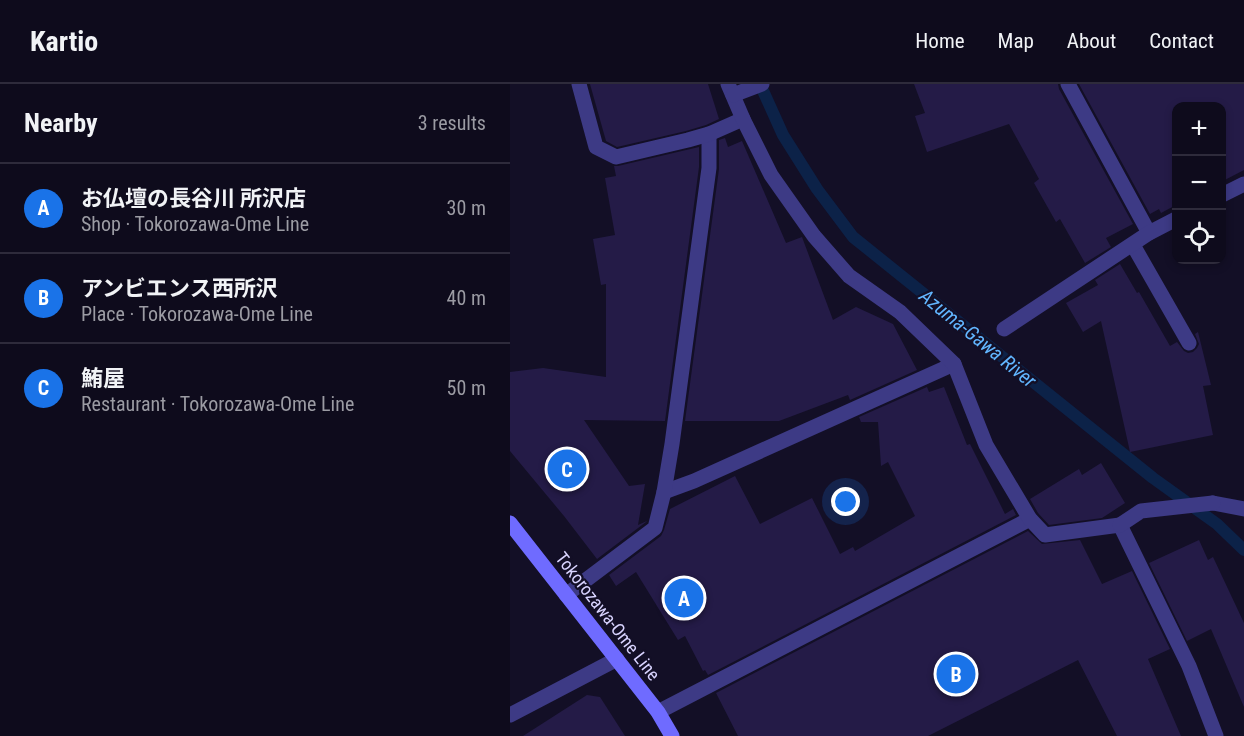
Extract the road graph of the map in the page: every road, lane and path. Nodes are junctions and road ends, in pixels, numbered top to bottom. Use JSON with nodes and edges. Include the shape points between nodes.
{"nodes":[{"id":1,"x":579,"y":84,"type":"edge"},
{"id":2,"x":762,"y":84,"type":"edge"},
{"id":3,"x":1068,"y":84,"type":"edge"},
{"id":4,"x":730,"y":89,"type":"edge"},
{"id":5,"x":743,"y":119,"type":"junction"},
{"id":6,"x":709,"y":134,"type":"junction"},
{"id":7,"x":1244,"y":184,"type":"edge"},
{"id":8,"x":1226,"y":193,"type":"edge"},
{"id":9,"x":1172,"y":221,"type":"edge"},
{"id":10,"x":1149,"y":233,"type":"junction"},
{"id":11,"x":1133,"y":245,"type":"junction"},
{"id":12,"x":1004,"y":329,"type":"dead end"},
{"id":13,"x":1189,"y":343,"type":"dead end"},
{"id":14,"x":954,"y":364,"type":"junction"},
{"id":15,"x":664,"y":492,"type":"junction"},
{"id":16,"x":1244,"y":509,"type":"edge"},
{"id":17,"x":1030,"y":519,"type":"junction"},
{"id":18,"x":510,"y":523,"type":"edge"},
{"id":19,"x":1120,"y":525,"type":"junction"},
{"id":20,"x":566,"y":595,"type":"junction"},
{"id":21,"x":617,"y":659,"type":"junction"},
{"id":22,"x":658,"y":712,"type":"junction"},
{"id":23,"x":510,"y":715,"type":"edge"},
{"id":24,"x":672,"y":736,"type":"edge"},
{"id":25,"x":1216,"y":736,"type":"edge"}],
"edges":[{"from":1,"to":6,"type":"street","via":[[596,147],[616,157]]},
{"from":2,"to":4,"type":"street"},
{"from":3,"to":10,"type":"street"},
{"from":4,"to":5,"type":"street"},
{"from":5,"to":6,"type":"street"},
{"from":5,"to":14,"type":"street","via":[[771,175],[814,236],[849,276],[900,312]]},
{"from":6,"to":15,"type":"street","via":[[709,168]]},
{"from":7,"to":8,"type":"street"},
{"from":9,"to":10,"type":"street"},
{"from":10,"to":11,"type":"street"},
{"from":11,"to":12,"type":"street"},
{"from":11,"to":13,"type":"street"},
{"from":14,"to":15,"type":"street"},
{"from":14,"to":17,"type":"street","via":[[986,445]]},
{"from":15,"to":20,"type":"street","via":[[655,528]]},
{"from":16,"to":19,"type":"street","via":[[1213,503],[1141,511]]},
{"from":17,"to":19,"type":"street","via":[[1045,535]]},
{"from":17,"to":22,"type":"street"},
{"from":18,"to":20,"type":"main road","name":"Tokorozawa-Ome Line"},
{"from":19,"to":25,"type":"street","via":[[1189,666]]},
{"from":20,"to":21,"type":"main road","name":"Tokorozawa-Ome Line"},
{"from":21,"to":22,"type":"main road","name":"Tokorozawa-Ome Line"},
{"from":21,"to":23,"type":"street"},
{"from":22,"to":24,"type":"main road","name":"Tokorozawa-Ome Line"}]}
